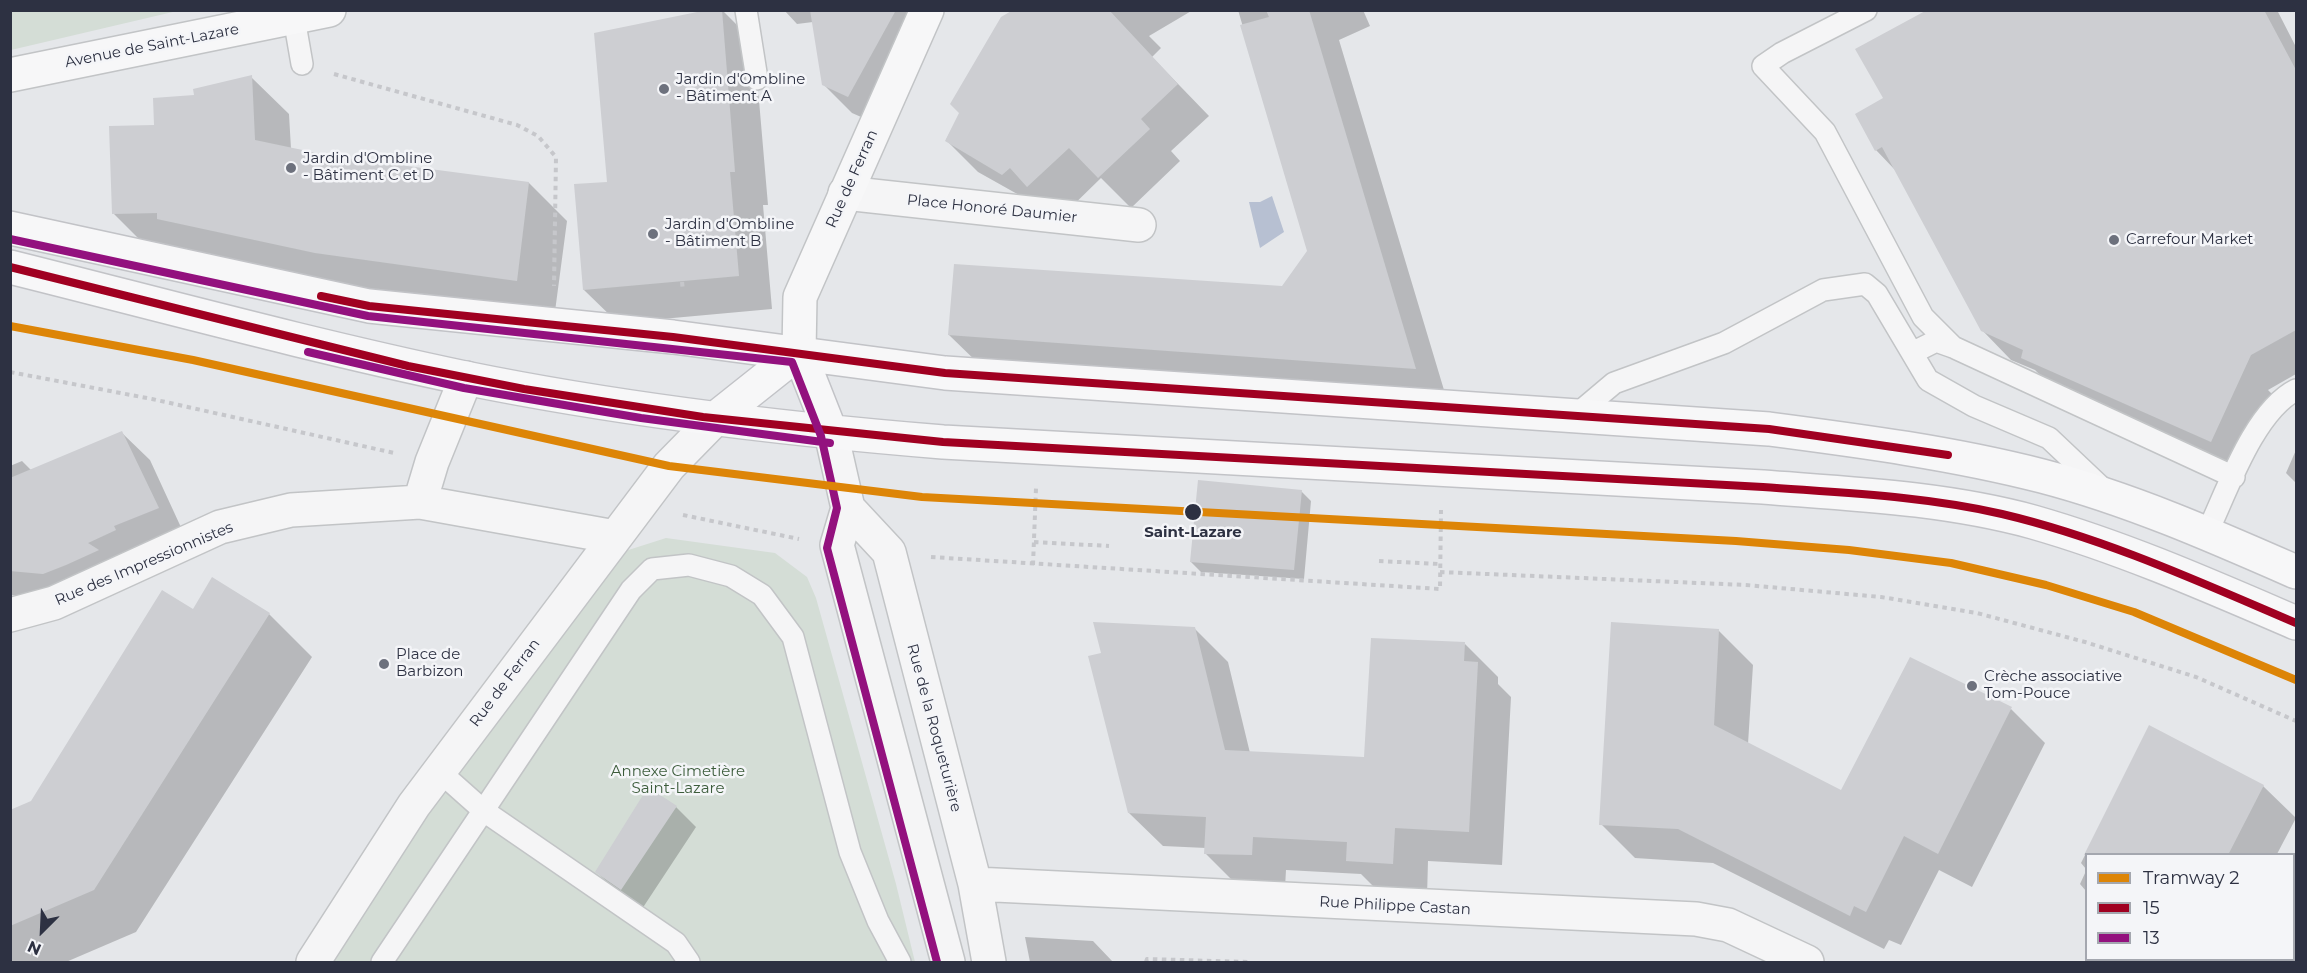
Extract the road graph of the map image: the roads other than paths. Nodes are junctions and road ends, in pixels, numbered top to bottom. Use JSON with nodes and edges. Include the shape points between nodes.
{"nodes":[{"id":1,"x":329,"y":10,"type":"edge"},
{"id":2,"x":746,"y":10,"type":"edge"},
{"id":3,"x":927,"y":10,"type":"edge"},
{"id":4,"x":1866,"y":10,"type":"edge"},
{"id":5,"x":294,"y":18,"type":"junction"},
{"id":6,"x":302,"y":64,"type":"road end"},
{"id":7,"x":10,"y":75,"type":"edge"},
{"id":8,"x":757,"y":79,"type":"dead end"},
{"id":9,"x":845,"y":193,"type":"junction"},
{"id":10,"x":1138,"y":225,"type":"dead end"},
{"id":11,"x":10,"y":228,"type":"edge"},
{"id":12,"x":10,"y":267,"type":"edge"},
{"id":13,"x":1953,"y":347,"type":"junction"},
{"id":14,"x":799,"y":352,"type":"junction"},
{"id":15,"x":1911,"y":353,"type":"junction"},
{"id":16,"x":466,"y":378,"type":"junction"},
{"id":17,"x":2296,"y":390,"type":"edge"},
{"id":18,"x":1576,"y":415,"type":"junction"},
{"id":19,"x":716,"y":418,"type":"junction"},
{"id":20,"x":831,"y":433,"type":"junction"},
{"id":21,"x":2234,"y":477,"type":"junction"},
{"id":22,"x":2112,"y":498,"type":"junction"},
{"id":23,"x":420,"y":502,"type":"junction"},
{"id":24,"x":848,"y":508,"type":"junction"},
{"id":25,"x":2207,"y":533,"type":"junction"},
{"id":26,"x":615,"y":537,"type":"junction"},
{"id":27,"x":2296,"y":572,"type":"edge"},
{"id":28,"x":10,"y":615,"type":"edge"},
{"id":29,"x":2296,"y":623,"type":"edge"},
{"id":30,"x":438,"y":771,"type":"junction"},
{"id":31,"x":484,"y":811,"type":"junction"},
{"id":32,"x":975,"y":884,"type":"junction"},
{"id":33,"x":313,"y":963,"type":"edge"},
{"id":34,"x":382,"y":963,"type":"edge"},
{"id":35,"x":689,"y":963,"type":"edge"},
{"id":36,"x":900,"y":963,"type":"edge"},
{"id":37,"x":948,"y":963,"type":"edge"},
{"id":38,"x":989,"y":963,"type":"edge"},
{"id":39,"x":1807,"y":963,"type":"edge"}],
"edges":[{"from":1,"to":5,"type":"main road","name":"Avenue de Saint-Lazare"},
{"from":2,"to":8,"type":"lane"},
{"from":3,"to":9,"type":"main road","name":"Rue de Ferran"},
{"from":4,"to":13,"type":"lane","via":[[1763,66],[1825,132],[1923,317]]},
{"from":5,"to":6,"type":"lane"},
{"from":5,"to":7,"type":"main road","name":"Avenue de Saint-Lazare"},
{"from":9,"to":10,"type":"street","name":"Place Honoré Daumier"},
{"from":9,"to":14,"type":"main road","name":"Rue de Ferran","via":[[800,297]]},
{"from":11,"to":14,"type":"main road","via":[[369,306]]},
{"from":12,"to":16,"type":"main road","via":[[223,323]]},
{"from":13,"to":15,"type":"lane","via":[[1936,341]]},
{"from":13,"to":21,"type":"lane"},
{"from":14,"to":18,"type":"main road","via":[[945,374]]},
{"from":14,"to":19,"type":"main road"},
{"from":14,"to":20,"type":"main road"},
{"from":15,"to":18,"type":"lane","via":[[1877,294],[1864,284],[1823,290],[1724,343],[1614,383]]},
{"from":15,"to":22,"type":"lane","via":[[1928,380],[1974,406],[2049,438]]},
{"from":16,"to":19,"type":"main road"},
{"from":16,"to":23,"type":"street"},
{"from":17,"to":21,"type":"lane","via":[[2262,421]]},
{"from":18,"to":22,"type":"main road","via":[[1769,429],[1882,444],[2043,476]]},
{"from":19,"to":20,"type":"main road"},
{"from":19,"to":26,"type":"street","name":"Rue de Ferran","via":[[669,466]]},
{"from":20,"to":24,"type":"street"},
{"from":20,"to":29,"type":"main road","via":[[1896,497],[2031,522],[2097,542]]},
{"from":21,"to":25,"type":"lane"},
{"from":22,"to":25,"type":"main road"},
{"from":23,"to":26,"type":"street","name":"Rue des Impressionnistes"},
{"from":23,"to":28,"type":"street","name":"Rue des Impressionnistes","via":[[291,510],[220,527],[54,603]]},
{"from":24,"to":32,"type":"street","name":"Rue de la Roqueturière","via":[[889,552]]},
{"from":24,"to":37,"type":"street","via":[[837,545]]},
{"from":25,"to":27,"type":"main road"},
{"from":26,"to":30,"type":"street","name":"Rue de Ferran"},
{"from":30,"to":31,"type":"lane"},
{"from":30,"to":33,"type":"street","name":"Rue de Ferran"},
{"from":31,"to":34,"type":"lane"},
{"from":31,"to":35,"type":"lane","via":[[676,943]]},
{"from":31,"to":36,"type":"lane","via":[[631,590],[652,569],[689,565],[732,576],[762,595],[793,637],[850,852]]},
{"from":32,"to":38,"type":"street","name":"Rue de la Roqueturière"},
{"from":32,"to":39,"type":"street","name":"Rue Philippe Castan","via":[[1696,919],[1728,925]]}]}
